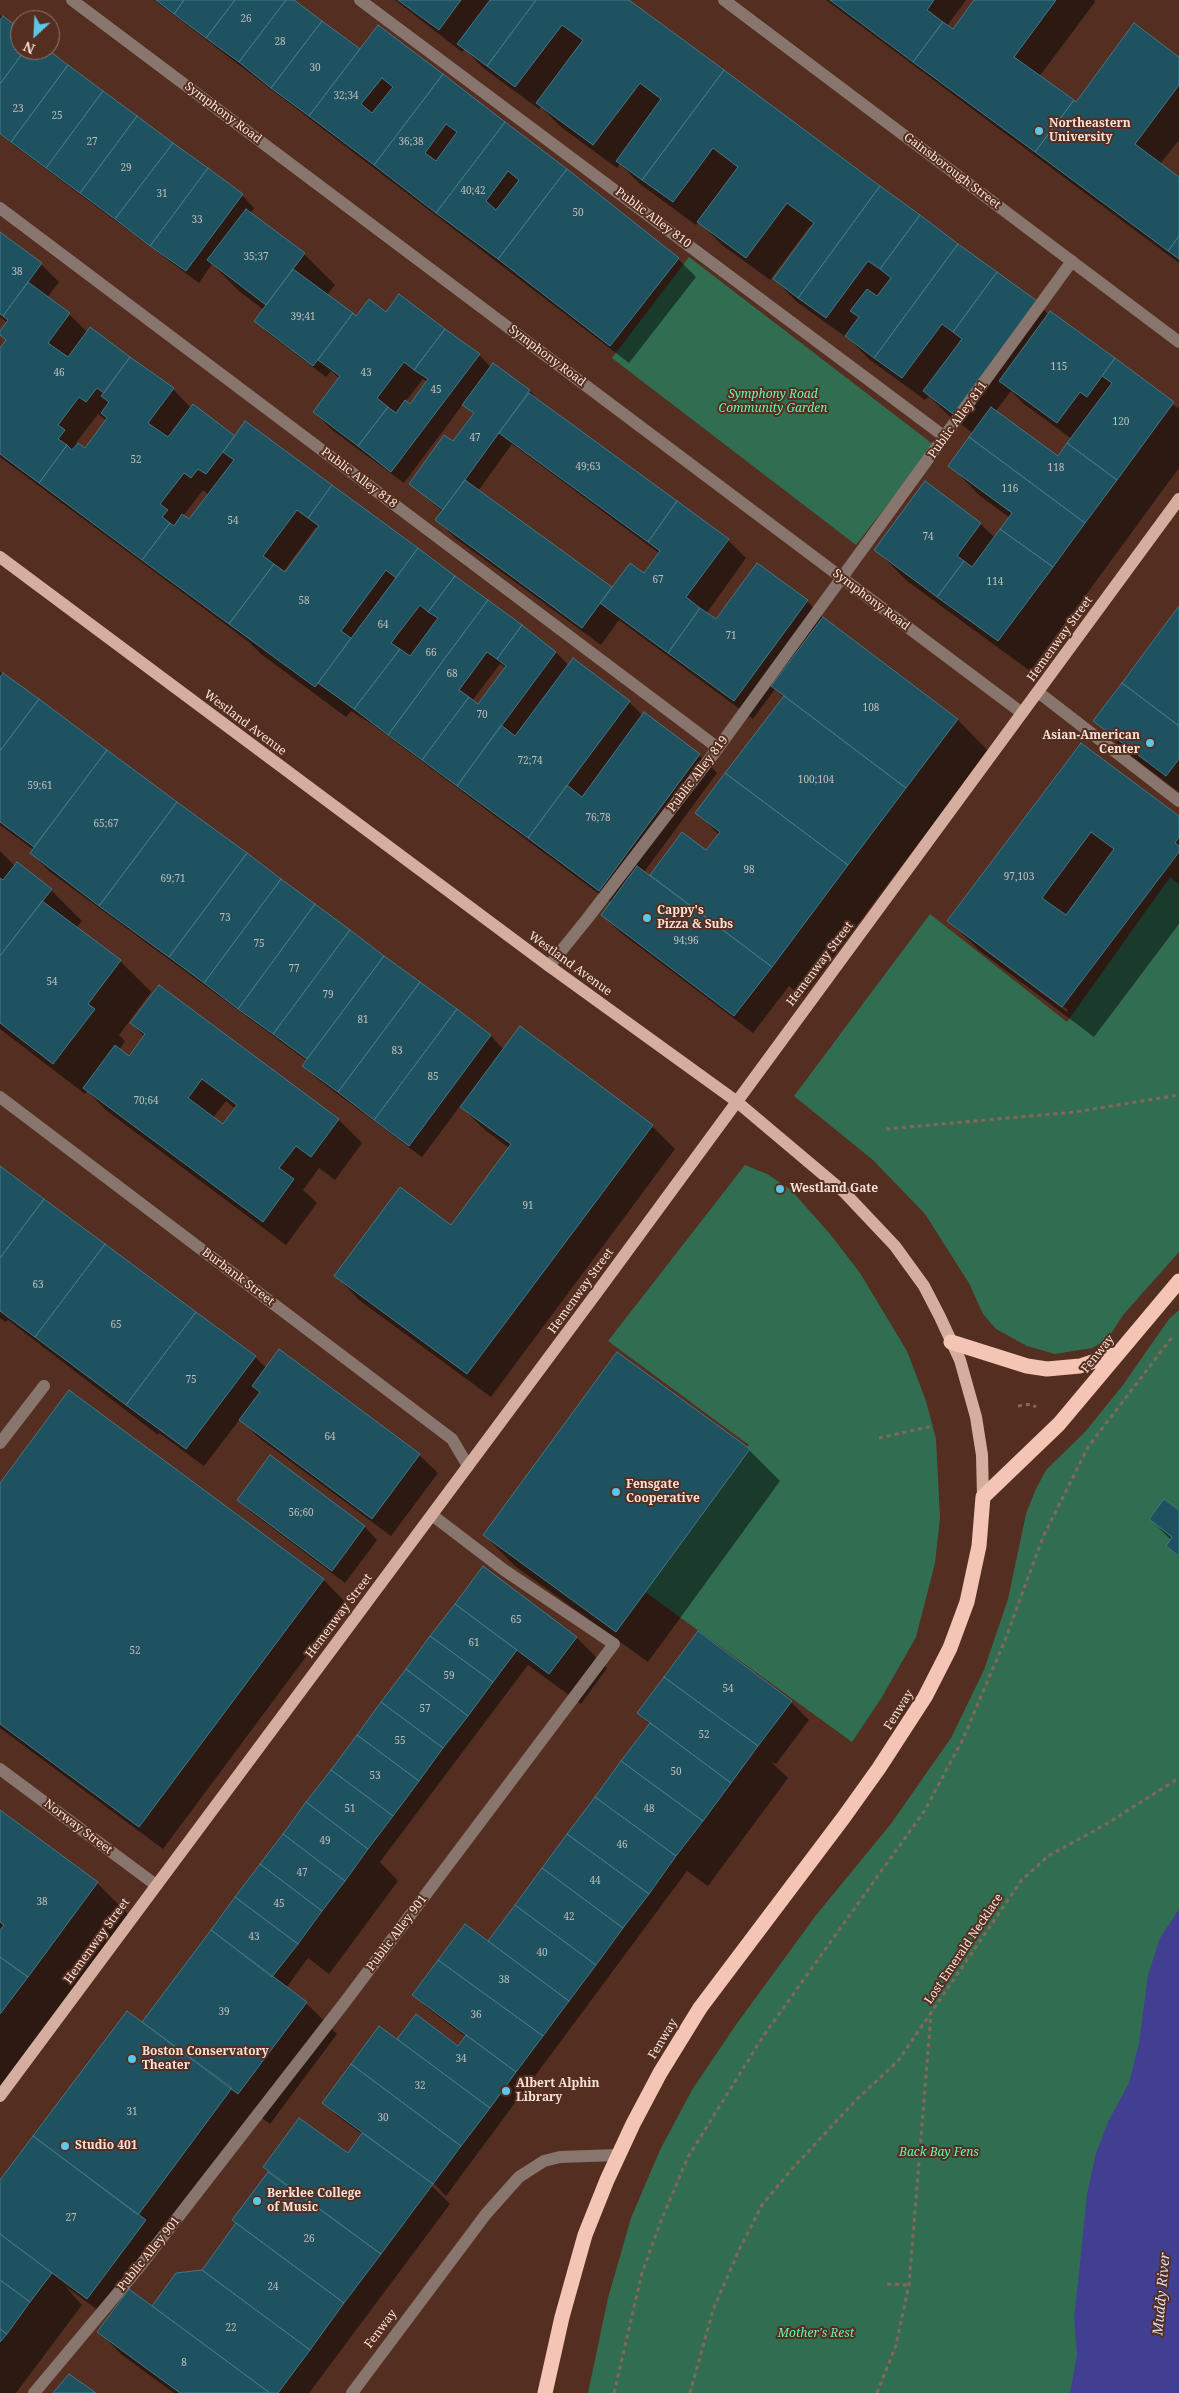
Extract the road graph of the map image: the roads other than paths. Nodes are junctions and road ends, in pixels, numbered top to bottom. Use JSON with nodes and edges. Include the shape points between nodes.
{"nodes":[{"id":1,"x":72,"y":0,"type":"edge"},
{"id":2,"x":360,"y":0,"type":"edge"},
{"id":3,"x":724,"y":0,"type":"edge"},
{"id":4,"x":0,"y":208,"type":"edge"},
{"id":5,"x":1072,"y":261,"type":"junction"},
{"id":6,"x":1179,"y":342,"type":"edge"},
{"id":7,"x":945,"y":437,"type":"junction"},
{"id":8,"x":1179,"y":499,"type":"edge"},
{"id":9,"x":0,"y":556,"type":"edge"},
{"id":10,"x":842,"y":578,"type":"junction"},
{"id":11,"x":1038,"y":692,"type":"junction"},
{"id":12,"x":1022,"y":713,"type":"junction"},
{"id":13,"x":718,"y":748,"type":"junction"},
{"id":14,"x":1179,"y":801,"type":"edge"},
{"id":15,"x":549,"y":966,"type":"junction"},
{"id":16,"x":0,"y":1097,"type":"edge"},
{"id":17,"x":736,"y":1101,"type":"junction"},
{"id":18,"x":1179,"y":1281,"type":"edge"},
{"id":19,"x":952,"y":1342,"type":"junction"},
{"id":20,"x":1116,"y":1354,"type":"junction"},
{"id":21,"x":44,"y":1386,"type":"dead end"},
{"id":22,"x":0,"y":1443,"type":"edge"},
{"id":23,"x":468,"y":1466,"type":"junction"},
{"id":24,"x":983,"y":1497,"type":"junction"},
{"id":25,"x":432,"y":1515,"type":"junction"},
{"id":26,"x":0,"y":1769,"type":"edge"},
{"id":27,"x":156,"y":1885,"type":"junction"},
{"id":28,"x":0,"y":2096,"type":"edge"},
{"id":29,"x":618,"y":2155,"type":"junction"},
{"id":30,"x":34,"y":2393,"type":"edge"},
{"id":31,"x":352,"y":2393,"type":"edge"},
{"id":32,"x":545,"y":2393,"type":"edge"}],
"edges":[{"from":1,"to":10,"type":"street","name":"Symphony Road"},
{"from":2,"to":7,"type":"street","name":"Public Alley 810"},
{"from":3,"to":5,"type":"street","name":"Gainsborough Street"},
{"from":4,"to":13,"type":"street","name":"Public Alley 818"},
{"from":5,"to":6,"type":"street","name":"Gainsborough Street"},
{"from":5,"to":7,"type":"street","name":"Public Alley 811"},
{"from":7,"to":10,"type":"street","name":"Public Alley 811"},
{"from":8,"to":11,"type":"main road","name":"Hemenway Street"},
{"from":9,"to":15,"type":"main road","name":"Westland Avenue"},
{"from":10,"to":12,"type":"street","name":"Symphony Road"},
{"from":10,"to":13,"type":"street","name":"Public Alley 819"},
{"from":11,"to":12,"type":"main road","name":"Hemenway Street"},
{"from":11,"to":14,"type":"street"},
{"from":12,"to":17,"type":"main road","name":"Hemenway Street"},
{"from":13,"to":15,"type":"street","name":"Public Alley 819"},
{"from":15,"to":17,"type":"main road","name":"Westland Avenue"},
{"from":16,"to":23,"type":"street","name":"Burbank Street","via":[[452,1439]]},
{"from":17,"to":19,"type":"main road","name":"Westland Avenue","via":[[844,1192],[877,1225],[924,1286]]},
{"from":17,"to":23,"type":"main road","name":"Hemenway Street"},
{"from":18,"to":20,"type":"highway","name":"Fenway"},
{"from":19,"to":20,"type":"highway","via":[[1027,1366],[1048,1369],[1080,1366]]},
{"from":19,"to":24,"type":"main road","name":"Westland Avenue","via":[[976,1417],[982,1454]]},
{"from":20,"to":24,"type":"highway","name":"Fenway","via":[[1059,1424]]},
{"from":21,"to":22,"type":"street"},
{"from":23,"to":25,"type":"main road","name":"Hemenway Street"},
{"from":24,"to":29,"type":"highway","name":"Fenway","via":[[979,1546],[967,1602],[950,1648],[925,1697],[844,1817],[689,2024],[648,2094]]},
{"from":25,"to":27,"type":"main road","name":"Hemenway Street"},
{"from":25,"to":30,"type":"street","name":"Public Alley 901","via":[[504,1570],[614,1644],[327,2026],[137,2270]]},
{"from":26,"to":27,"type":"street","name":"Norway Street"},
{"from":27,"to":28,"type":"main road","name":"Hemenway Street"},
{"from":29,"to":31,"type":"street","name":"Fenway","via":[[560,2157],[544,2161],[519,2176],[486,2214]]},
{"from":29,"to":32,"type":"highway","name":"Fenway","via":[[578,2257]]}]}
